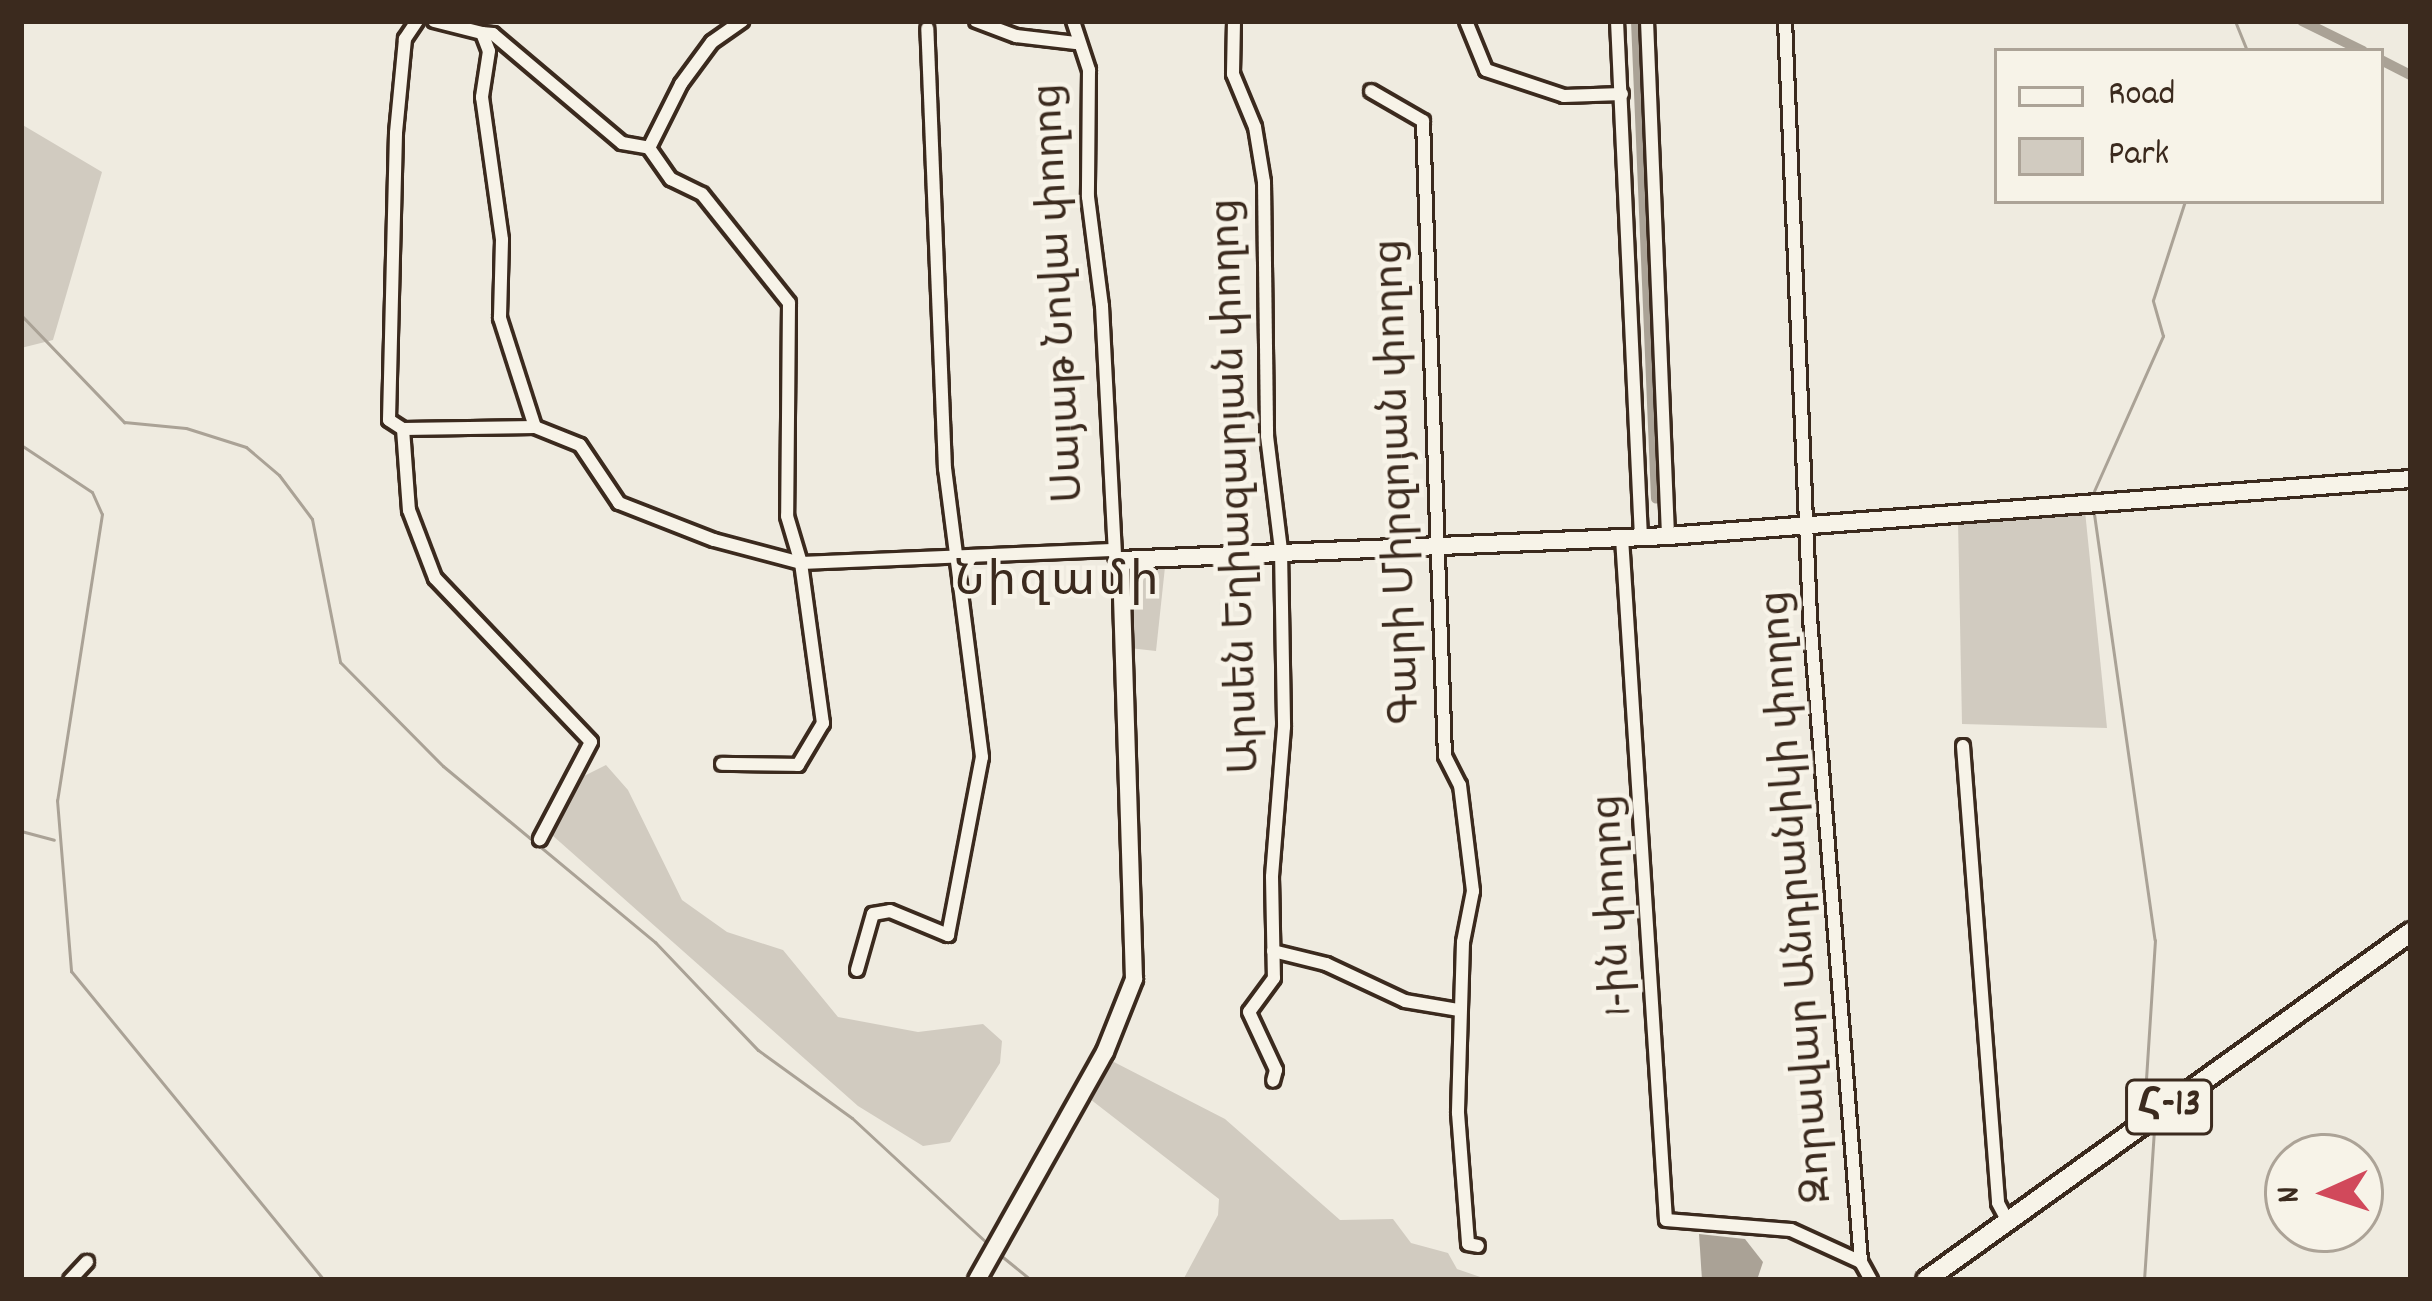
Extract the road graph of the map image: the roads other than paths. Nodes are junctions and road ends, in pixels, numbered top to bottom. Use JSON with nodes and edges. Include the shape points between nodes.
{"nodes":[{"id":1,"x":417,"y":21,"type":"edge"},
{"id":2,"x":434,"y":21,"type":"edge"},
{"id":3,"x":742,"y":21,"type":"edge"},
{"id":4,"x":976,"y":21,"type":"edge"},
{"id":5,"x":1072,"y":21,"type":"edge"},
{"id":6,"x":1234,"y":21,"type":"edge"},
{"id":7,"x":1466,"y":21,"type":"edge"},
{"id":8,"x":1617,"y":21,"type":"edge"},
{"id":9,"x":1647,"y":21,"type":"edge"},
{"id":10,"x":1785,"y":21,"type":"edge"},
{"id":11,"x":927,"y":28,"type":"dead end"},
{"id":12,"x":482,"y":33,"type":"junction"},
{"id":13,"x":1076,"y":43,"type":"junction"},
{"id":14,"x":1371,"y":91,"type":"dead end"},
{"id":15,"x":1622,"y":94,"type":"junction"},
{"id":16,"x":650,"y":148,"type":"junction"},
{"id":17,"x":1655,"y":246,"type":"junction"},
{"id":18,"x":1630,"y":248,"type":"junction"},
{"id":19,"x":535,"y":427,"type":"junction"},
{"id":20,"x":404,"y":428,"type":"junction"},
{"id":21,"x":2411,"y":479,"type":"edge"},
{"id":22,"x":1806,"y":526,"type":"junction"},
{"id":23,"x":1668,"y":536,"type":"junction"},
{"id":24,"x":1631,"y":538,"type":"junction"},
{"id":25,"x":1435,"y":549,"type":"junction"},
{"id":26,"x":1281,"y":550,"type":"junction"},
{"id":27,"x":1117,"y":555,"type":"junction"},
{"id":28,"x":952,"y":559,"type":"junction"},
{"id":29,"x":802,"y":562,"type":"junction"},
{"id":30,"x":1963,"y":746,"type":"dead end"},
{"id":31,"x":722,"y":764,"type":"dead end"},
{"id":32,"x":540,"y":839,"type":"dead end"},
{"id":33,"x":2411,"y":932,"type":"edge"},
{"id":34,"x":1273,"y":951,"type":"junction"},
{"id":35,"x":857,"y":970,"type":"dead end"},
{"id":36,"x":1460,"y":1010,"type":"junction"},
{"id":37,"x":1273,"y":1081,"type":"dead end"},
{"id":38,"x":2008,"y":1222,"type":"junction"},
{"id":39,"x":1478,"y":1246,"type":"dead end"},
{"id":40,"x":87,"y":1262,"type":"dead end"},
{"id":41,"x":1861,"y":1262,"type":"junction"},
{"id":42,"x":70,"y":1280,"type":"edge"},
{"id":43,"x":977,"y":1280,"type":"edge"},
{"id":44,"x":1871,"y":1280,"type":"edge"},
{"id":45,"x":1926,"y":1280,"type":"edge"}],
"edges":[{"from":1,"to":20,"type":"street","via":[[405,39],[396,133],[388,420]]},
{"from":2,"to":12,"type":"street"},
{"from":3,"to":16,"type":"street","via":[[712,42],[681,84]]},
{"from":4,"to":13,"type":"street","via":[[1016,36]]},
{"from":5,"to":13,"type":"street","name":"Սայաթ Նովա փողոց"},
{"from":6,"to":26,"type":"street","name":"Արսեն Եղիազարյան փողոց","via":[[1233,74],[1255,127],[1264,182],[1267,436]]},
{"from":7,"to":15,"type":"street","via":[[1486,70],[1564,96]]},
{"from":8,"to":15,"type":"street","name":"1-ին փողոց"},
{"from":9,"to":17,"type":"street"},
{"from":10,"to":22,"type":"street","name":"Զորավար Անդրանիկի փողոց"},
{"from":11,"to":28,"type":"street"},
{"from":12,"to":16,"type":"street","via":[[493,34],[622,143]]},
{"from":12,"to":19,"type":"street","via":[[490,62],[482,97],[502,241],[500,318]]},
{"from":13,"to":27,"type":"street","name":"Սայաթ Նովա փողոց","via":[[1089,70],[1088,196]]},
{"from":14,"to":25,"type":"street","name":"Գարի Միրզոյան փողոց","via":[[1423,121]]},
{"from":15,"to":18,"type":"street","name":"1-ին փողոց"},
{"from":16,"to":29,"type":"street","via":[[671,179],[703,194],[789,303],[787,516]]},
{"from":17,"to":18,"type":"street"},
{"from":17,"to":23,"type":"street"},
{"from":18,"to":24,"type":"street","name":"1-ին փողոց"},
{"from":19,"to":20,"type":"street"},
{"from":19,"to":29,"type":"street","via":[[580,445],[619,502],[714,540]]},
{"from":20,"to":32,"type":"street","via":[[409,510],[435,578],[591,742]]},
{"from":21,"to":22,"type":"main road"},
{"from":22,"to":23,"type":"main road"},
{"from":22,"to":41,"type":"street","name":"Զորավար Անդրանիկի փողոց"},
{"from":23,"to":24,"type":"main road"},
{"from":24,"to":25,"type":"main road"},
{"from":24,"to":41,"type":"street","name":"1-ին փողոց","via":[[1666,1220],[1791,1230]]},
{"from":25,"to":26,"type":"main road"},
{"from":25,"to":36,"type":"street","name":"Գարի Միրզոյան փողոց","via":[[1445,756],[1460,785],[1472,891]]},
{"from":26,"to":27,"type":"main road"},
{"from":26,"to":34,"type":"street","name":"Արսեն Եղիազարյան փողոց","via":[[1284,748]]},
{"from":27,"to":28,"type":"street"},
{"from":27,"to":43,"type":"main road","name":"Սայաթ Նովա փողոց","via":[[1134,979],[1106,1052]]},
{"from":28,"to":29,"type":"street"},
{"from":28,"to":35,"type":"street","via":[[982,757],[949,935],[890,910],[873,914]]},
{"from":29,"to":31,"type":"street","via":[[823,723],[817,740],[798,765]]},
{"from":30,"to":38,"type":"street","via":[[1997,1203]]},
{"from":33,"to":38,"type":"main road","number":"Հ-13"},
{"from":34,"to":36,"type":"street","via":[[1326,964],[1406,1001]]},
{"from":34,"to":37,"type":"street","name":"Արսեն Եղիազարյան փողոց","via":[[1274,978],[1249,1012],[1276,1070]]},
{"from":36,"to":39,"type":"street","name":"Գարի Միրզոյան փողոց","via":[[1463,1208],[1468,1244]]},
{"from":38,"to":45,"type":"main road","number":"Հ-13"},
{"from":40,"to":42,"type":"street"},
{"from":41,"to":44,"type":"street"}]}
